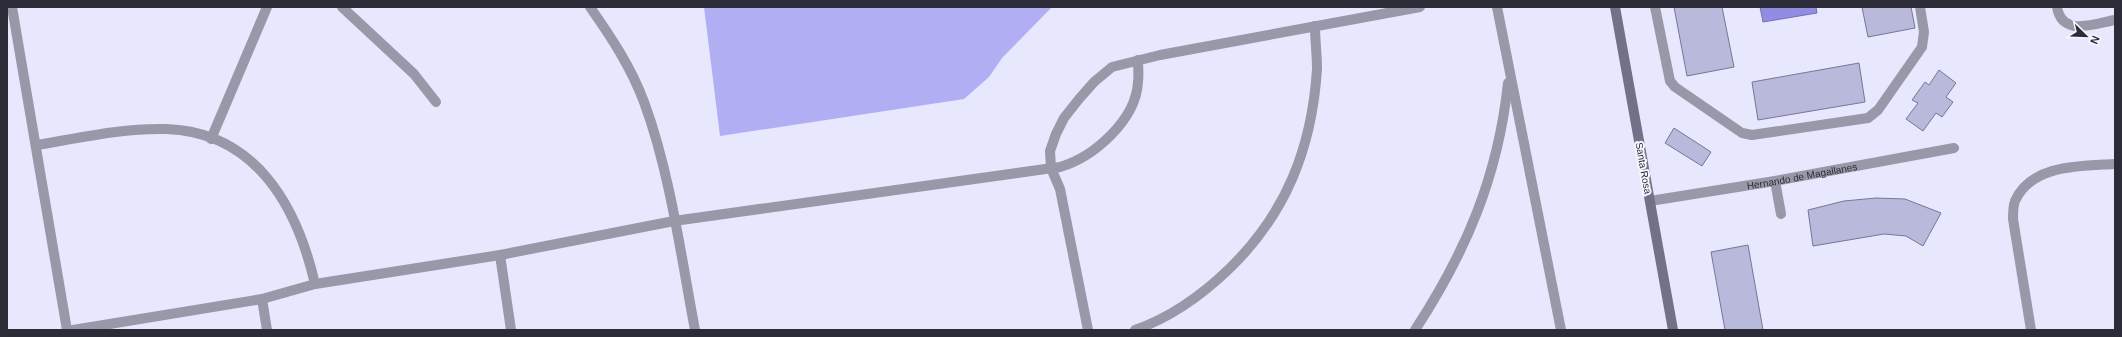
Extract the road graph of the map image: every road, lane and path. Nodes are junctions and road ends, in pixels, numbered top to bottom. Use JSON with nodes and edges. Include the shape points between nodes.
{"nodes":[{"id":1,"x":12,"y":7,"type":"edge"},
{"id":2,"x":267,"y":7,"type":"edge"},
{"id":3,"x":342,"y":7,"type":"edge"},
{"id":4,"x":590,"y":7,"type":"edge"},
{"id":5,"x":1420,"y":7,"type":"edge"},
{"id":6,"x":1497,"y":7,"type":"edge"},
{"id":7,"x":1615,"y":7,"type":"edge"},
{"id":8,"x":1655,"y":7,"type":"edge"},
{"id":9,"x":1920,"y":7,"type":"edge"},
{"id":10,"x":2057,"y":7,"type":"edge"},
{"id":11,"x":2115,"y":20,"type":"edge"},
{"id":12,"x":1315,"y":26,"type":"junction"},
{"id":13,"x":1138,"y":60,"type":"junction"},
{"id":14,"x":1509,"y":73,"type":"junction"},
{"id":15,"x":436,"y":102,"type":"dead end"},
{"id":16,"x":211,"y":139,"type":"junction"},
{"id":17,"x":37,"y":146,"type":"junction"},
{"id":18,"x":1954,"y":148,"type":"dead end"},
{"id":19,"x":2115,"y":164,"type":"edge"},
{"id":20,"x":1051,"y":168,"type":"junction"},
{"id":21,"x":1775,"y":181,"type":"junction"},
{"id":22,"x":1650,"y":201,"type":"junction"},
{"id":23,"x":1781,"y":214,"type":"dead end"},
{"id":24,"x":674,"y":221,"type":"junction"},
{"id":25,"x":500,"y":255,"type":"junction"},
{"id":26,"x":315,"y":284,"type":"junction"},
{"id":27,"x":262,"y":299,"type":"junction"},
{"id":28,"x":67,"y":330,"type":"edge"},
{"id":29,"x":73,"y":330,"type":"edge"},
{"id":30,"x":267,"y":330,"type":"edge"},
{"id":31,"x":511,"y":330,"type":"edge"},
{"id":32,"x":695,"y":330,"type":"edge"},
{"id":33,"x":1088,"y":330,"type":"edge"},
{"id":34,"x":1135,"y":330,"type":"edge"},
{"id":35,"x":1415,"y":330,"type":"edge"},
{"id":36,"x":1562,"y":330,"type":"edge"},
{"id":37,"x":1673,"y":330,"type":"edge"},
{"id":38,"x":2031,"y":330,"type":"edge"}],
"edges":[{"from":1,"to":17,"type":"street"},
{"from":2,"to":16,"type":"street"},
{"from":3,"to":15,"type":"street","via":[[409,69]]},
{"from":4,"to":24,"type":"street","via":[[616,44],[644,102]]},
{"from":5,"to":12,"type":"street"},
{"from":6,"to":14,"type":"street"},
{"from":7,"to":22,"type":"street","name":"Santa Rosa"},
{"from":8,"to":9,"type":"street","via":[[1670,81],[1742,133],[1752,135],[1868,118],[1878,110],[1922,46],[1924,32]]},
{"from":10,"to":11,"type":"street","via":[[2063,22],[2072,26]]},
{"from":12,"to":13,"type":"street"},
{"from":12,"to":34,"type":"street","via":[[1317,67],[1312,109],[1302,152],[1287,192],[1269,224],[1239,259],[1191,303],[1158,322]]},
{"from":13,"to":20,"type":"street","via":[[1112,67],[1079,98],[1056,134],[1050,151]]},
{"from":13,"to":20,"type":"street","via":[[1138,83],[1134,98],[1120,124],[1102,144],[1076,162]]},
{"from":14,"to":35,"type":"street","via":[[1499,146],[1480,207],[1442,289]]},
{"from":14,"to":36,"type":"street"},
{"from":16,"to":17,"type":"street","via":[[186,131],[142,130],[104,133]]},
{"from":16,"to":26,"type":"street","via":[[241,153],[256,164],[272,184],[287,205],[308,254]]},
{"from":17,"to":28,"type":"street"},
{"from":18,"to":21,"type":"street","name":"Hernando de Magallanes"},
{"from":19,"to":38,"type":"street","via":[[2069,167],[2040,176],[2022,189],[2014,202],[2013,219]]},
{"from":20,"to":24,"type":"street"},
{"from":20,"to":33,"type":"street","via":[[1060,189]]},
{"from":21,"to":22,"type":"street","name":"Hernando de Magallanes"},
{"from":21,"to":23,"type":"street"},
{"from":22,"to":37,"type":"street","name":"Santa Rosa"},
{"from":24,"to":25,"type":"street"},
{"from":24,"to":32,"type":"street"},
{"from":25,"to":26,"type":"street"},
{"from":25,"to":31,"type":"street"},
{"from":26,"to":27,"type":"street"},
{"from":27,"to":29,"type":"street"},
{"from":27,"to":30,"type":"street"}]}
